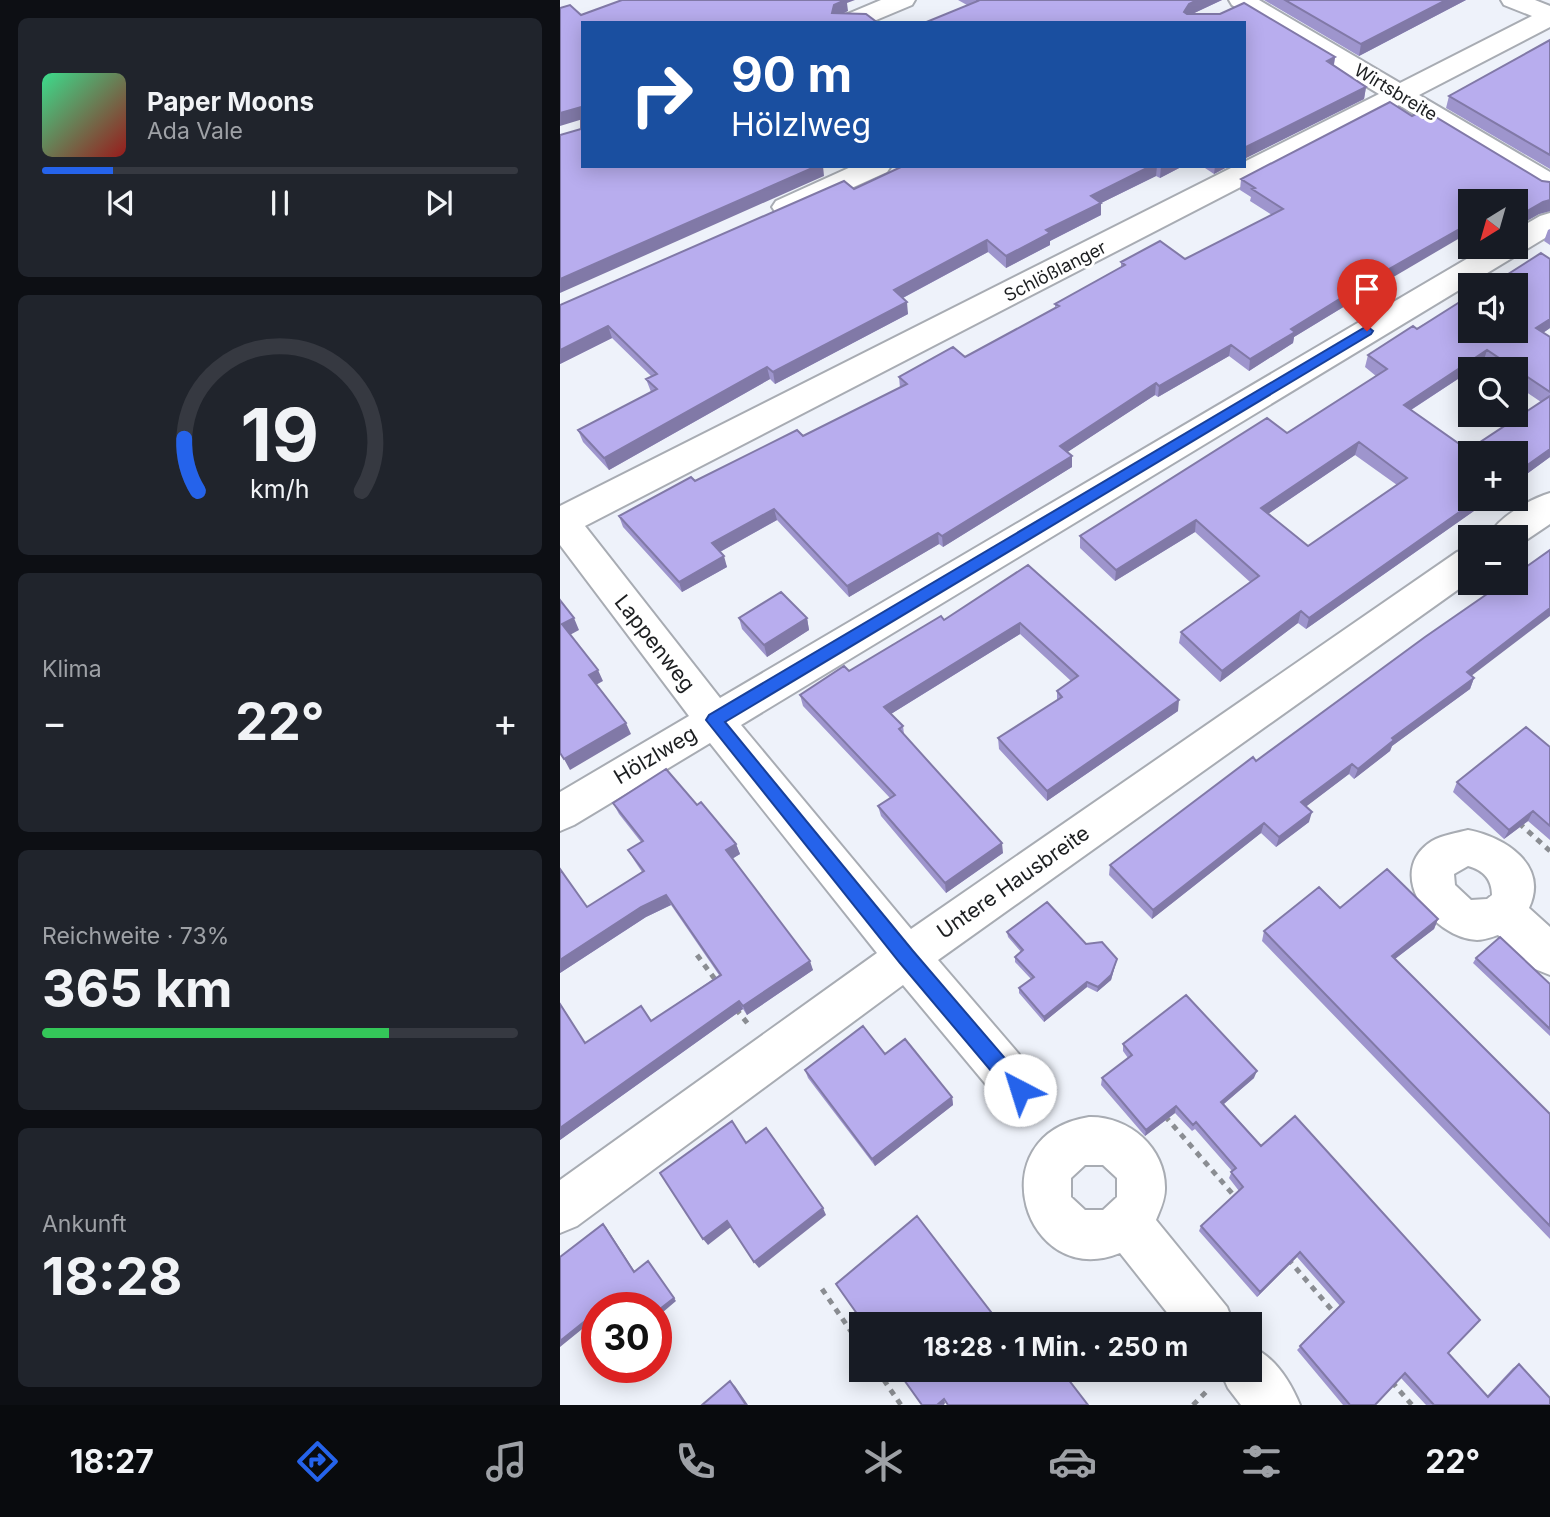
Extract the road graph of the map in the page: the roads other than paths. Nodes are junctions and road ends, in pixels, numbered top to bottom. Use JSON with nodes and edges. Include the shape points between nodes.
{"nodes":[{"id":1,"x":903,"y":0,"type":"edge"},
{"id":2,"x":1513,"y":0,"type":"edge"},
{"id":3,"x":1235,"y":5,"type":"edge"},
{"id":4,"x":1550,"y":16,"type":"edge"},
{"id":5,"x":851,"y":21,"type":"edge"},
{"id":6,"x":1401,"y":95,"type":"junction"},
{"id":7,"x":873,"y":168,"type":"edge"},
{"id":8,"x":1550,"y":184,"type":"edge"},
{"id":9,"x":763,"y":217,"type":"edge"},
{"id":10,"x":1550,"y":222,"type":"edge"},
{"id":11,"x":1528,"y":235,"type":"edge"},
{"id":12,"x":1488,"y":259,"type":"edge"},
{"id":13,"x":1550,"y":506,"type":"edge"},
{"id":14,"x":561,"y":521,"type":"edge"},
{"id":15,"x":1522,"y":525,"type":"edge"},
{"id":16,"x":1458,"y":570,"type":"edge"},
{"id":17,"x":714,"y":720,"type":"junction"},
{"id":18,"x":560,"y":813,"type":"edge"},
{"id":19,"x":1504,"y":913,"type":"dead end"},
{"id":20,"x":1550,"y":955,"type":"edge"},
{"id":21,"x":907,"y":957,"type":"junction"},
{"id":22,"x":1020,"y":1090,"type":"dead end"},
{"id":23,"x":560,"y":1209,"type":"edge"},
{"id":24,"x":1127,"y":1223,"type":"dead end"},
{"id":25,"x":1199,"y":1312,"type":"edge"},
{"id":26,"x":1256,"y":1382,"type":"edge"},
{"id":27,"x":1275,"y":1405,"type":"edge"}],
"edges":[{"from":1,"to":5,"type":"street"},
{"from":2,"to":4,"type":"street"},
{"from":3,"to":6,"type":"street","name":"Wirtsbreite"},
{"from":4,"to":6,"type":"street","name":"Schlößlanger"},
{"from":6,"to":8,"type":"street","name":"Wirtsbreite"},
{"from":6,"to":14,"type":"street","name":"Schlößlanger"},
{"from":7,"to":9,"type":"street"},
{"from":10,"to":11,"type":"street"},
{"from":12,"to":17,"type":"street","name":"Hölzlweg"},
{"from":13,"to":15,"type":"street"},
{"from":14,"to":17,"type":"street","name":"Lappenweg"},
{"from":16,"to":21,"type":"street","name":"Untere Hausbreite"},
{"from":17,"to":18,"type":"street","name":"Hölzlweg"},
{"from":17,"to":21,"type":"street","name":"Lappenweg"},
{"from":19,"to":20,"type":"street"},
{"from":21,"to":22,"type":"street","name":"Lappenweg"},
{"from":21,"to":23,"type":"street","name":"Untere Hausbreite"},
{"from":24,"to":25,"type":"street"},
{"from":26,"to":27,"type":"street"}]}
